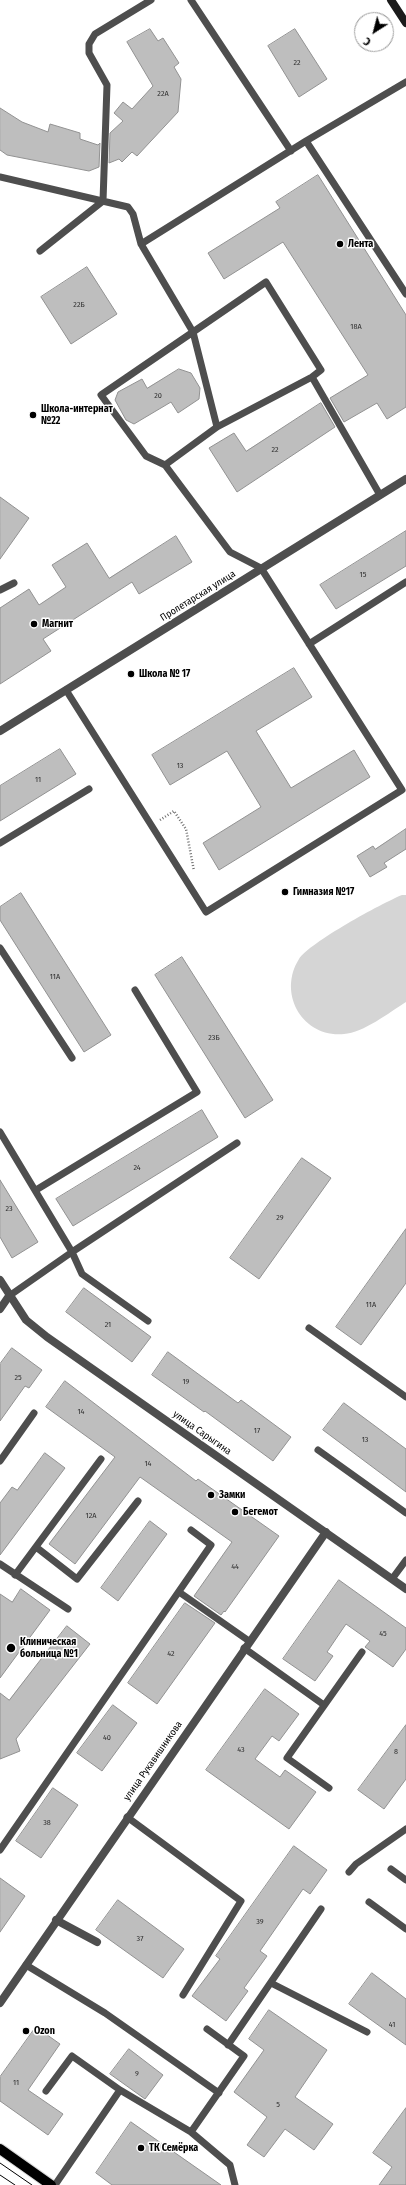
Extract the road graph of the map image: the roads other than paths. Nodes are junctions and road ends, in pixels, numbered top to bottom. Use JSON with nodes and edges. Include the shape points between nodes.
{"nodes":[{"id":1,"x":151,"y":0,"type":"edge"},
{"id":2,"x":191,"y":0,"type":"edge"},
{"id":3,"x":391,"y":0,"type":"edge"},
{"id":4,"x":406,"y":23,"type":"edge"},
{"id":5,"x":406,"y":82,"type":"edge"},
{"id":6,"x":306,"y":141,"type":"junction"},
{"id":7,"x":291,"y":151,"type":"junction"},
{"id":8,"x":0,"y":177,"type":"edge"},
{"id":9,"x":103,"y":201,"type":"junction"},
{"id":10,"x":141,"y":244,"type":"junction"},
{"id":11,"x":40,"y":251,"type":"dead end"},
{"id":12,"x":406,"y":294,"type":"edge"},
{"id":13,"x":193,"y":332,"type":"junction"},
{"id":14,"x":312,"y":377,"type":"junction"},
{"id":15,"x":217,"y":427,"type":"junction"},
{"id":16,"x":165,"y":466,"type":"junction"},
{"id":17,"x":406,"y":478,"type":"edge"},
{"id":18,"x":380,"y":495,"type":"junction"},
{"id":19,"x":261,"y":568,"type":"junction"},
{"id":20,"x":406,"y":582,"type":"edge"},
{"id":21,"x":14,"y":583,"type":"dead end"},
{"id":22,"x":0,"y":590,"type":"edge"},
{"id":23,"x":309,"y":644,"type":"junction"},
{"id":24,"x":66,"y":690,"type":"junction"},
{"id":25,"x":0,"y":731,"type":"edge"},
{"id":26,"x":89,"y":789,"type":"dead end"},
{"id":27,"x":0,"y":843,"type":"edge"},
{"id":28,"x":0,"y":948,"type":"edge"},
{"id":29,"x":135,"y":990,"type":"dead end"},
{"id":30,"x":72,"y":1058,"type":"dead end"},
{"id":31,"x":0,"y":1132,"type":"edge"},
{"id":32,"x":237,"y":1144,"type":"dead end"},
{"id":33,"x":36,"y":1190,"type":"junction"},
{"id":34,"x":72,"y":1252,"type":"junction"},
{"id":35,"x":0,"y":1280,"type":"edge"},
{"id":36,"x":9,"y":1296,"type":"junction"},
{"id":37,"x":0,"y":1309,"type":"edge"},
{"id":38,"x":148,"y":1321,"type":"dead end"},
{"id":39,"x":309,"y":1328,"type":"dead end"},
{"id":40,"x":406,"y":1397,"type":"edge"},
{"id":41,"x":34,"y":1413,"type":"dead end"},
{"id":42,"x":318,"y":1450,"type":"dead end"},
{"id":43,"x":101,"y":1459,"type":"dead end"},
{"id":44,"x":0,"y":1461,"type":"edge"},
{"id":45,"x":138,"y":1501,"type":"dead end"},
{"id":46,"x":406,"y":1513,"type":"edge"},
{"id":47,"x":191,"y":1530,"type":"dead end"},
{"id":48,"x":326,"y":1532,"type":"junction"},
{"id":49,"x":36,"y":1547,"type":"junction"},
{"id":50,"x":406,"y":1560,"type":"edge"},
{"id":51,"x":0,"y":1564,"type":"edge"},
{"id":52,"x":15,"y":1575,"type":"junction"},
{"id":53,"x":392,"y":1580,"type":"junction"},
{"id":54,"x":406,"y":1589,"type":"edge"},
{"id":55,"x":179,"y":1592,"type":"junction"},
{"id":56,"x":68,"y":1609,"type":"dead end"},
{"id":57,"x":249,"y":1641,"type":"junction"},
{"id":58,"x":244,"y":1648,"type":"junction"},
{"id":59,"x":362,"y":1652,"type":"dead end"},
{"id":60,"x":324,"y":1706,"type":"junction"},
{"id":61,"x":329,"y":1788,"type":"dead end"},
{"id":62,"x":127,"y":1817,"type":"junction"},
{"id":63,"x":406,"y":1829,"type":"edge"},
{"id":64,"x":0,"y":1850,"type":"edge"},
{"id":65,"x":392,"y":1869,"type":"dead end"},
{"id":66,"x":348,"y":1872,"type":"dead end"},
{"id":67,"x":406,"y":1880,"type":"edge"},
{"id":68,"x":369,"y":1902,"type":"dead end"},
{"id":69,"x":322,"y":1909,"type":"dead end"},
{"id":70,"x":56,"y":1920,"type":"junction"},
{"id":71,"x":406,"y":1929,"type":"edge"},
{"id":72,"x":97,"y":1942,"type":"dead end"},
{"id":73,"x":26,"y":1965,"type":"junction"},
{"id":74,"x":271,"y":1983,"type":"junction"},
{"id":75,"x":183,"y":1995,"type":"dead end"},
{"id":76,"x":1,"y":2001,"type":"edge"},
{"id":77,"x":207,"y":2030,"type":"dead end"},
{"id":78,"x":367,"y":2032,"type":"dead end"},
{"id":79,"x":228,"y":2045,"type":"junction"},
{"id":80,"x":120,"y":2090,"type":"junction"},
{"id":81,"x":46,"y":2091,"type":"dead end"},
{"id":82,"x":218,"y":2093,"type":"junction"},
{"id":83,"x":191,"y":2132,"type":"junction"},
{"id":84,"x":0,"y":2149,"type":"edge"},
{"id":85,"x":51,"y":2185,"type":"edge"},
{"id":86,"x":55,"y":2185,"type":"edge"},
{"id":87,"x":235,"y":2185,"type":"edge"}],
"edges":[{"from":1,"to":9,"type":"lane","via":[[95,34],[89,44],[89,54],[107,85]]},
{"from":2,"to":7,"type":"lane"},
{"from":3,"to":4,"type":"main road"},
{"from":5,"to":6,"type":"lane"},
{"from":6,"to":7,"type":"lane"},
{"from":6,"to":12,"type":"lane"},
{"from":7,"to":10,"type":"lane"},
{"from":8,"to":9,"type":"lane"},
{"from":9,"to":10,"type":"lane","via":[[128,206],[133,214]]},
{"from":9,"to":11,"type":"lane"},
{"from":10,"to":13,"type":"lane"},
{"from":13,"to":14,"type":"lane","via":[[266,282],[321,370]]},
{"from":13,"to":15,"type":"lane"},
{"from":13,"to":16,"type":"lane","via":[[101,395],[146,456]]},
{"from":14,"to":15,"type":"lane"},
{"from":14,"to":18,"type":"lane"},
{"from":15,"to":16,"type":"lane"},
{"from":16,"to":19,"type":"lane","via":[[230,552]]},
{"from":17,"to":18,"type":"street","name":"Пролетарская улица"},
{"from":18,"to":19,"type":"street","name":"Пролетарская улица"},
{"from":19,"to":23,"type":"lane"},
{"from":19,"to":24,"type":"street","name":"Пролетарская улица"},
{"from":20,"to":23,"type":"lane"},
{"from":21,"to":22,"type":"lane"},
{"from":23,"to":24,"type":"lane","via":[[402,790],[206,912]]},
{"from":24,"to":25,"type":"street","name":"Пролетарская улица"},
{"from":26,"to":27,"type":"lane"},
{"from":28,"to":30,"type":"lane"},
{"from":29,"to":33,"type":"lane","via":[[197,1092]]},
{"from":31,"to":33,"type":"lane"},
{"from":32,"to":34,"type":"lane"},
{"from":33,"to":34,"type":"lane"},
{"from":34,"to":36,"type":"lane"},
{"from":34,"to":38,"type":"lane","via":[[82,1274]]},
{"from":35,"to":36,"type":"street","name":"улица Сарыгина"},
{"from":36,"to":37,"type":"street"},
{"from":36,"to":48,"type":"street","name":"улица Сарыгина","via":[[26,1320],[47,1337]]},
{"from":39,"to":40,"type":"lane"},
{"from":41,"to":44,"type":"lane"},
{"from":42,"to":46,"type":"lane"},
{"from":43,"to":49,"type":"lane"},
{"from":45,"to":49,"type":"lane","via":[[77,1579]]},
{"from":47,"to":55,"type":"lane","via":[[211,1545]]},
{"from":48,"to":53,"type":"street","name":"улица Сарыгина"},
{"from":48,"to":57,"type":"street","name":"улица Рукавишникова"},
{"from":49,"to":52,"type":"lane"},
{"from":50,"to":53,"type":"lane"},
{"from":51,"to":52,"type":"lane"},
{"from":52,"to":56,"type":"lane"},
{"from":53,"to":54,"type":"street","name":"улица Сарыгина"},
{"from":55,"to":57,"type":"lane"},
{"from":55,"to":64,"type":"lane"},
{"from":57,"to":58,"type":"street","name":"улица Рукавишникова"},
{"from":58,"to":60,"type":"lane"},
{"from":58,"to":62,"type":"street","name":"улица Рукавишникова"},
{"from":59,"to":60,"type":"lane"},
{"from":60,"to":61,"type":"lane","via":[[287,1758]]},
{"from":62,"to":70,"type":"street","name":"улица Рукавишникова"},
{"from":62,"to":75,"type":"lane","via":[[241,1901]]},
{"from":63,"to":66,"type":"lane"},
{"from":65,"to":67,"type":"lane"},
{"from":68,"to":71,"type":"lane"},
{"from":69,"to":74,"type":"lane"},
{"from":70,"to":72,"type":"street"},
{"from":70,"to":73,"type":"street","name":"улица Рукавишникова"},
{"from":73,"to":76,"type":"street","name":"улица Рукавишникова"},
{"from":73,"to":82,"type":"lane","via":[[105,2013]]},
{"from":74,"to":78,"type":"lane"},
{"from":74,"to":79,"type":"lane"},
{"from":77,"to":79,"type":"lane"},
{"from":79,"to":82,"type":"lane","via":[[244,2056]]},
{"from":80,"to":81,"type":"lane","via":[[72,2056]]},
{"from":80,"to":83,"type":"lane"},
{"from":80,"to":86,"type":"lane"},
{"from":82,"to":83,"type":"lane"},
{"from":83,"to":87,"type":"lane","via":[[230,2165]]},
{"from":84,"to":85,"type":"main road"}]}
